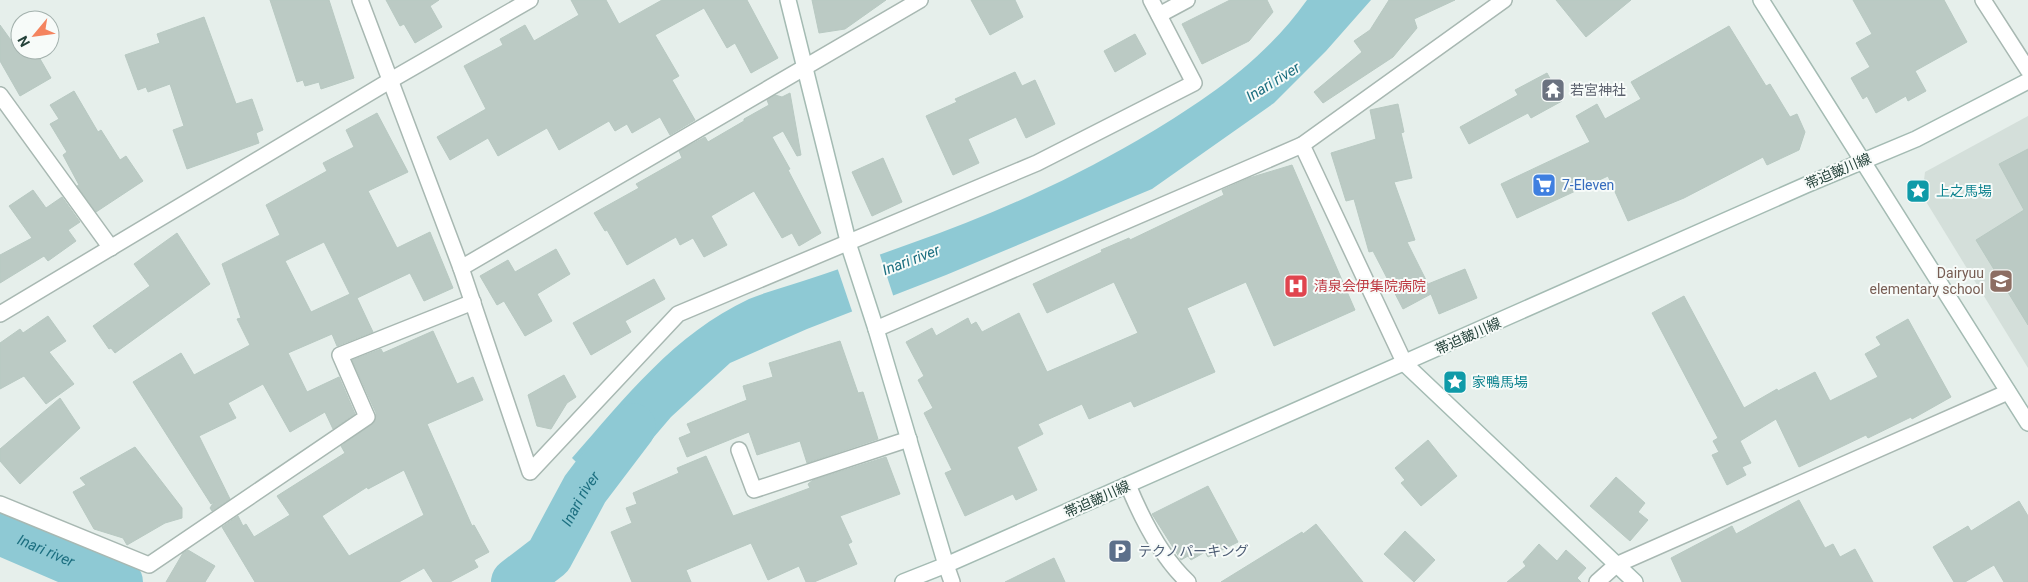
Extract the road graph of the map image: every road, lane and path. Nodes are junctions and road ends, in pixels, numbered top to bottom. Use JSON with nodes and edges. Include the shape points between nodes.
{"nodes":[{"id":1,"x":360,"y":0,"type":"edge"},
{"id":2,"x":530,"y":0,"type":"edge"},
{"id":3,"x":788,"y":0,"type":"edge"},
{"id":4,"x":920,"y":0,"type":"edge"},
{"id":5,"x":1151,"y":0,"type":"edge"},
{"id":6,"x":1187,"y":0,"type":"edge"},
{"id":7,"x":1504,"y":0,"type":"edge"},
{"id":8,"x":1761,"y":0,"type":"edge"},
{"id":9,"x":1983,"y":0,"type":"edge"},
{"id":10,"x":1159,"y":14,"type":"junction"},
{"id":11,"x":805,"y":68,"type":"junction"},
{"id":12,"x":2028,"y":70,"type":"edge"},
{"id":13,"x":391,"y":80,"type":"junction"},
{"id":14,"x":2028,"y":81,"type":"edge"},
{"id":15,"x":0,"y":95,"type":"edge"},
{"id":16,"x":1302,"y":145,"type":"junction"},
{"id":17,"x":1862,"y":160,"type":"junction"},
{"id":18,"x":849,"y":246,"type":"junction"},
{"id":19,"x":111,"y":248,"type":"junction"},
{"id":20,"x":461,"y":268,"type":"junction"},
{"id":21,"x":473,"y":302,"type":"junction"},
{"id":22,"x":0,"y":314,"type":"edge"},
{"id":23,"x":875,"y":326,"type":"junction"},
{"id":24,"x":1405,"y":364,"type":"junction"},
{"id":25,"x":2008,"y":392,"type":"junction"},
{"id":26,"x":2028,"y":423,"type":"edge"},
{"id":27,"x":909,"y":439,"type":"junction"},
{"id":28,"x":738,"y":450,"type":"dead end"},
{"id":29,"x":1128,"y":485,"type":"junction"},
{"id":30,"x":0,"y":504,"type":"edge"},
{"id":31,"x":1616,"y":565,"type":"junction"},
{"id":32,"x":946,"y":566,"type":"junction"},
{"id":33,"x":903,"y":582,"type":"edge"},
{"id":34,"x":952,"y":582,"type":"edge"},
{"id":35,"x":1188,"y":582,"type":"edge"},
{"id":36,"x":1597,"y":582,"type":"edge"},
{"id":37,"x":1635,"y":582,"type":"edge"}],
"edges":[{"from":1,"to":13,"type":"street"},
{"from":2,"to":13,"type":"street"},
{"from":3,"to":11,"type":"street"},
{"from":4,"to":11,"type":"street"},
{"from":5,"to":10,"type":"street"},
{"from":6,"to":10,"type":"street"},
{"from":7,"to":16,"type":"street"},
{"from":8,"to":17,"type":"street"},
{"from":9,"to":12,"type":"street"},
{"from":10,"to":18,"type":"street","via":[[1194,83],[1038,163]]},
{"from":11,"to":18,"type":"street"},
{"from":11,"to":20,"type":"street"},
{"from":13,"to":19,"type":"street"},
{"from":13,"to":20,"type":"street"},
{"from":14,"to":17,"type":"street","name":"帯迫皷川線","via":[[1916,140]]},
{"from":15,"to":19,"type":"street"},
{"from":16,"to":23,"type":"street"},
{"from":16,"to":24,"type":"street"},
{"from":17,"to":24,"type":"street","name":"帯迫皷川線"},
{"from":17,"to":25,"type":"street"},
{"from":18,"to":21,"type":"street","via":[[678,314],[530,472]]},
{"from":18,"to":23,"type":"street"},
{"from":19,"to":22,"type":"street"},
{"from":20,"to":21,"type":"street"},
{"from":21,"to":30,"type":"street","via":[[340,355],[367,418],[148,565]]},
{"from":23,"to":27,"type":"street"},
{"from":24,"to":29,"type":"street","name":"帯迫皷川線"},
{"from":24,"to":31,"type":"street"},
{"from":25,"to":26,"type":"street"},
{"from":25,"to":31,"type":"street"},
{"from":27,"to":28,"type":"street","via":[[754,490]]},
{"from":27,"to":32,"type":"street"},
{"from":29,"to":32,"type":"street","name":"帯迫皷川線"},
{"from":29,"to":35,"type":"street","via":[[1140,513],[1175,570]]},
{"from":31,"to":36,"type":"street"},
{"from":31,"to":37,"type":"street"},
{"from":32,"to":33,"type":"street","name":"帯迫皷川線"},
{"from":32,"to":34,"type":"street"}]}
